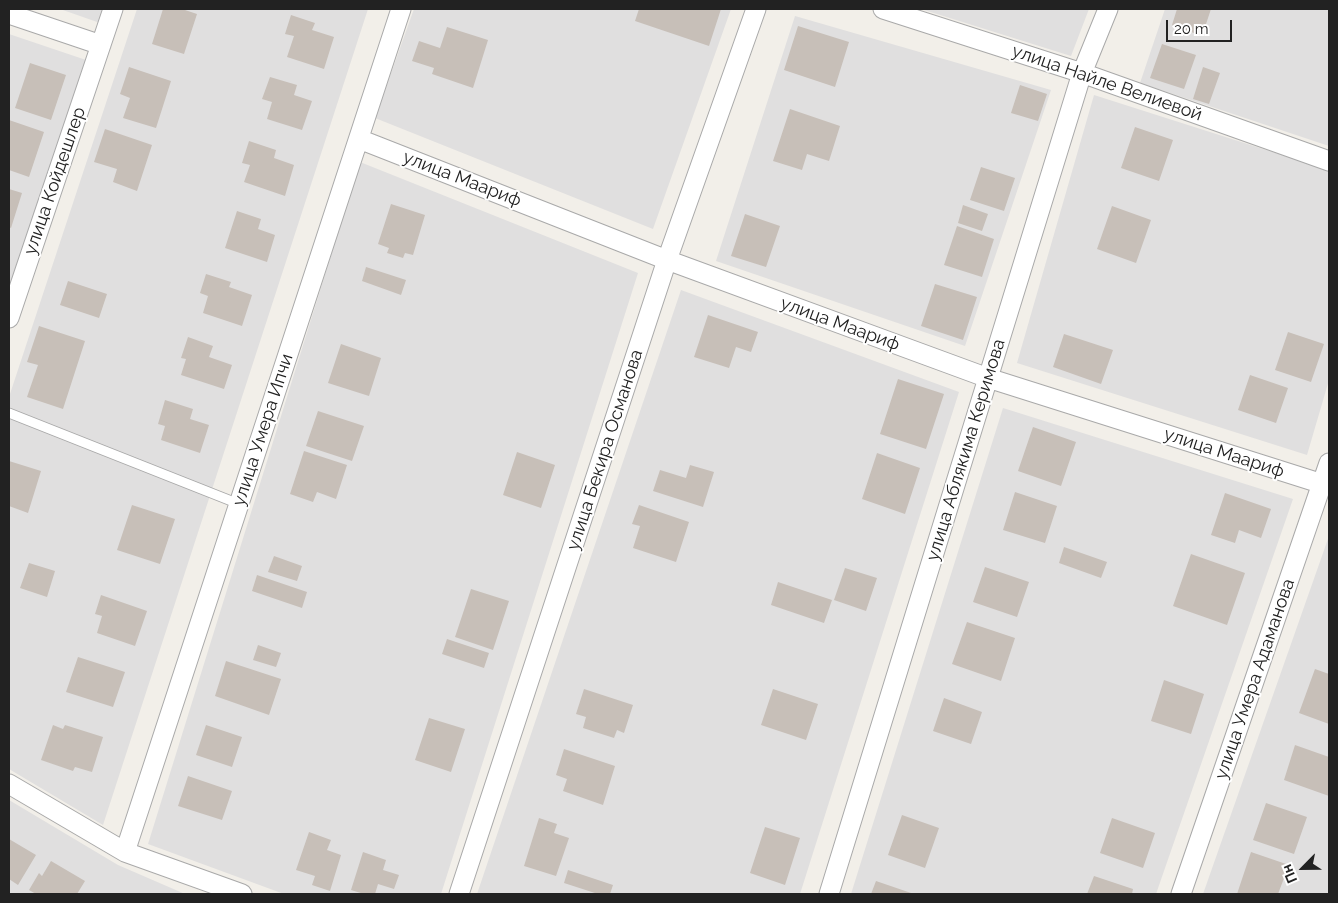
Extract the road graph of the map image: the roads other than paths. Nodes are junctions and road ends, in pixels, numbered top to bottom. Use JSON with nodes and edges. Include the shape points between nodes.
{"nodes":[{"id":1,"x":113,"y":9,"type":"edge"},
{"id":2,"x":401,"y":9,"type":"edge"},
{"id":3,"x":756,"y":9,"type":"edge"},
{"id":4,"x":882,"y":9,"type":"edge"},
{"id":5,"x":1108,"y":9,"type":"edge"},
{"id":6,"x":9,"y":14,"type":"edge"},
{"id":7,"x":101,"y":45,"type":"junction"},
{"id":8,"x":1082,"y":72,"type":"junction"},
{"id":9,"x":359,"y":139,"type":"junction"},
{"id":10,"x":1329,"y":161,"type":"edge"},
{"id":11,"x":667,"y":260,"type":"junction"},
{"id":12,"x":9,"y":318,"type":"edge"},
{"id":13,"x":988,"y":378,"type":"junction"},
{"id":14,"x":9,"y":412,"type":"edge"},
{"id":15,"x":1329,"y":463,"type":"edge"},
{"id":16,"x":1326,"y":485,"type":"edge"},
{"id":17,"x":239,"y":504,"type":"junction"},
{"id":18,"x":9,"y":784,"type":"edge"},
{"id":19,"x":125,"y":852,"type":"junction"},
{"id":20,"x":208,"y":888,"type":"edge"},
{"id":21,"x":242,"y":894,"type":"edge"},
{"id":22,"x":460,"y":894,"type":"edge"},
{"id":23,"x":829,"y":894,"type":"edge"},
{"id":24,"x":1181,"y":894,"type":"edge"}],
"edges":[{"from":1,"to":7,"type":"street","name":"улица Койдешлер"},
{"from":2,"to":9,"type":"street","name":"улица Умера Ипчи"},
{"from":3,"to":11,"type":"street","name":"улица Бекира Османова"},
{"from":4,"to":8,"type":"street","name":"улица Найле Велиевой"},
{"from":5,"to":8,"type":"street","name":"улица Аблякима Керимова"},
{"from":6,"to":7,"type":"street"},
{"from":7,"to":12,"type":"street","name":"улица Койдешлер"},
{"from":8,"to":10,"type":"street","name":"улица Найле Велиевой"},
{"from":8,"to":13,"type":"street","name":"улица Аблякима Керимова"},
{"from":9,"to":11,"type":"street","name":"улица Маариф"},
{"from":9,"to":17,"type":"street","name":"улица Умера Ипчи"},
{"from":11,"to":13,"type":"street","name":"улица Маариф"},
{"from":11,"to":22,"type":"street","name":"улица Бекира Османова"},
{"from":13,"to":16,"type":"street","name":"улица Маариф"},
{"from":13,"to":23,"type":"street","name":"улица Аблякима Керимова"},
{"from":14,"to":17,"type":"lane"},
{"from":15,"to":16,"type":"street","name":"улица Умера Адаманова"},
{"from":16,"to":24,"type":"street","name":"улица Умера Адаманова"},
{"from":17,"to":19,"type":"street","name":"улица Умера Ипчи"},
{"from":18,"to":19,"type":"street"},
{"from":19,"to":20,"type":"street"},
{"from":20,"to":21,"type":"street"}]}
